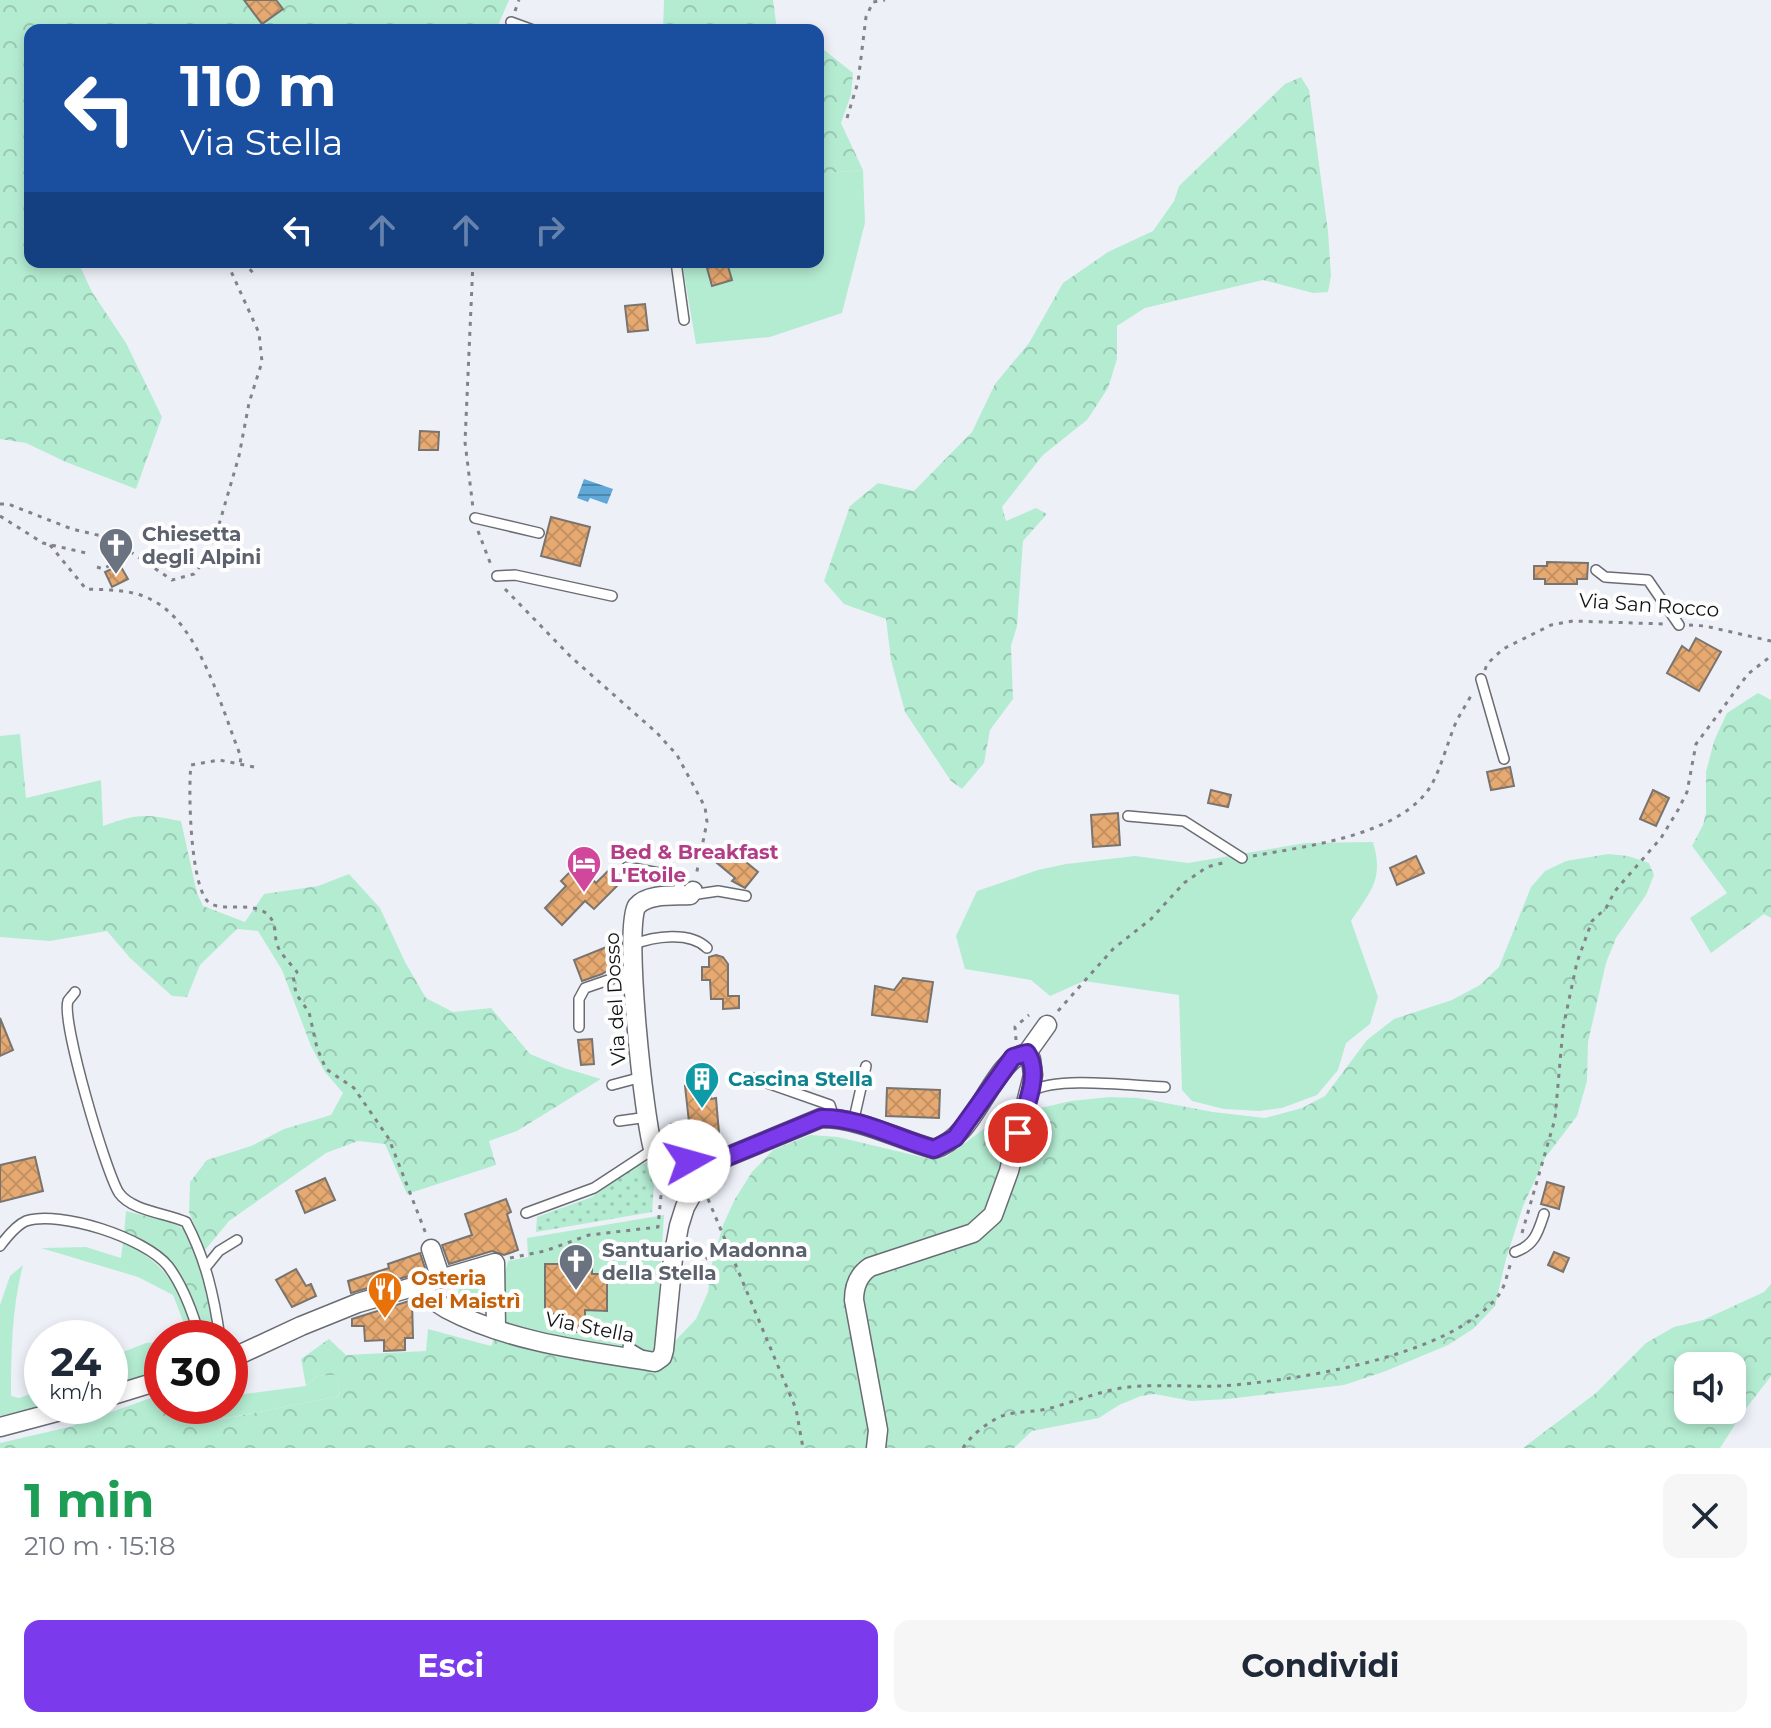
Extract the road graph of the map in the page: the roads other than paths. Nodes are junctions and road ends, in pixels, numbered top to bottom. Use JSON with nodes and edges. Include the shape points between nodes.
{"nodes":[{"id":1,"x":511,"y":22,"type":"dead end"},
{"id":2,"x":516,"y":24,"type":"edge"},
{"id":3,"x":677,"y":268,"type":"edge"},
{"id":4,"x":684,"y":320,"type":"dead end"},
{"id":5,"x":475,"y":518,"type":"road end"},
{"id":6,"x":539,"y":533,"type":"dead end"},
{"id":7,"x":1596,"y":570,"type":"dead end"},
{"id":8,"x":497,"y":576,"type":"road end"},
{"id":9,"x":612,"y":596,"type":"dead end"},
{"id":10,"x":1679,"y":625,"type":"road end"},
{"id":11,"x":1481,"y":679,"type":"road end"},
{"id":12,"x":1504,"y":759,"type":"dead end"},
{"id":13,"x":1128,"y":816,"type":"dead end"},
{"id":14,"x":1245,"y":858,"type":"road end"},
{"id":15,"x":627,"y":867,"type":"dead end"},
{"id":16,"x":688,"y":894,"type":"junction"},
{"id":17,"x":746,"y":896,"type":"dead end"},
{"id":18,"x":632,"y":945,"type":"junction"},
{"id":19,"x":707,"y":948,"type":"dead end"},
{"id":20,"x":634,"y":979,"type":"junction"},
{"id":21,"x":75,"y":992,"type":"dead end"},
{"id":22,"x":1047,"y":1025,"type":"road end"},
{"id":23,"x":579,"y":1027,"type":"dead end"},
{"id":24,"x":1027,"y":1053,"type":"junction"},
{"id":25,"x":866,"y":1066,"type":"dead end"},
{"id":26,"x":642,"y":1077,"type":"junction"},
{"id":27,"x":753,"y":1078,"type":"dead end"},
{"id":28,"x":612,"y":1085,"type":"dead end"},
{"id":29,"x":1165,"y":1087,"type":"dead end"},
{"id":30,"x":1029,"y":1093,"type":"junction"},
{"id":31,"x":648,"y":1117,"type":"junction"},
{"id":32,"x":834,"y":1118,"type":"junction"},
{"id":33,"x":619,"y":1121,"type":"dead end"},
{"id":34,"x":853,"y":1123,"type":"junction"},
{"id":35,"x":652,"y":1150,"type":"junction"},
{"id":36,"x":717,"y":1161,"type":"junction"},
{"id":37,"x":526,"y":1213,"type":"dead end"},
{"id":38,"x":1544,"y":1214,"type":"dead end"},
{"id":39,"x":237,"y":1240,"type":"dead end"},
{"id":40,"x":429,"y":1243,"type":"road end"},
{"id":41,"x":0,"y":1246,"type":"edge"},
{"id":42,"x":1515,"y":1252,"type":"road end"},
{"id":43,"x":206,"y":1267,"type":"junction"},
{"id":44,"x":441,"y":1279,"type":"junction"},
{"id":45,"x":416,"y":1287,"type":"junction"},
{"id":46,"x":194,"y":1320,"type":"edge"},
{"id":47,"x":219,"y":1320,"type":"edge"},
{"id":48,"x":496,"y":1328,"type":"junction"},
{"id":49,"x":628,"y":1347,"type":"dead end"},
{"id":50,"x":248,"y":1351,"type":"edge"},
{"id":51,"x":652,"y":1362,"type":"junction"},
{"id":52,"x":24,"y":1421,"type":"edge"},
{"id":53,"x":0,"y":1427,"type":"edge"},
{"id":54,"x":876,"y":1448,"type":"edge"}],
"edges":[{"from":1,"to":2,"type":"lane"},
{"from":3,"to":4,"type":"lane"},
{"from":5,"to":6,"type":"lane"},
{"from":7,"to":10,"type":"lane","via":[[1605,577],[1648,580]]},
{"from":8,"to":9,"type":"lane","via":[[515,575]]},
{"from":11,"to":12,"type":"lane"},
{"from":13,"to":14,"type":"lane","via":[[1184,821]]},
{"from":15,"to":16,"type":"lane","via":[[675,876]]},
{"from":16,"to":17,"type":"lane","via":[[718,891]]},
{"from":16,"to":18,"type":"street","name":"Via del Dosso","via":[[638,905]]},
{"from":18,"to":19,"type":"lane","via":[[677,937],[698,940]]},
{"from":18,"to":20,"type":"street","name":"Via del Dosso"},
{"from":20,"to":23,"type":"lane","via":[[620,976],[585,988],[579,999]]},
{"from":20,"to":26,"type":"street","name":"Via del Dosso"},
{"from":21,"to":43,"type":"lane","via":[[67,1011],[76,1057],[120,1193],[135,1206],[186,1222]]},
{"from":22,"to":24,"type":"street"},
{"from":24,"to":30,"type":"street","via":[[1033,1075]]},
{"from":24,"to":34,"type":"street","name":"Via Stella","via":[[1013,1057],[968,1122],[941,1147]]},
{"from":25,"to":34,"type":"lane"},
{"from":26,"to":28,"type":"lane"},
{"from":26,"to":31,"type":"street","name":"Via del Dosso"},
{"from":27,"to":32,"type":"lane","via":[[822,1101],[830,1105]]},
{"from":29,"to":30,"type":"lane","via":[[1069,1083],[1043,1085]]},
{"from":30,"to":54,"type":"street","via":[[993,1215],[973,1233],[870,1267],[854,1288],[878,1430]]},
{"from":31,"to":33,"type":"lane"},
{"from":31,"to":35,"type":"street","name":"Via del Dosso"},
{"from":32,"to":34,"type":"street","name":"Via Stella"},
{"from":32,"to":36,"type":"street","name":"Via Stella","via":[[808,1121]]},
{"from":35,"to":36,"type":"street","via":[[689,1161]]},
{"from":35,"to":37,"type":"lane","via":[[594,1188]]},
{"from":36,"to":51,"type":"street","name":"Via Stella","via":[[685,1207],[664,1350]]},
{"from":38,"to":42,"type":"lane","via":[[1530,1245]]},
{"from":39,"to":43,"type":"lane"},
{"from":40,"to":44,"type":"street"},
{"from":41,"to":46,"type":"lane","via":[[24,1222],[49,1218],[141,1244],[166,1263]]},
{"from":43,"to":47,"type":"lane"},
{"from":44,"to":45,"type":"street"},
{"from":44,"to":48,"type":"street","via":[[495,1263]]},
{"from":45,"to":48,"type":"street","name":"Via Stella","via":[[446,1308]]},
{"from":45,"to":50,"type":"street","via":[[358,1303]]},
{"from":48,"to":51,"type":"street","name":"Via Stella"},
{"from":49,"to":51,"type":"lane"},
{"from":52,"to":53,"type":"street"}]}
